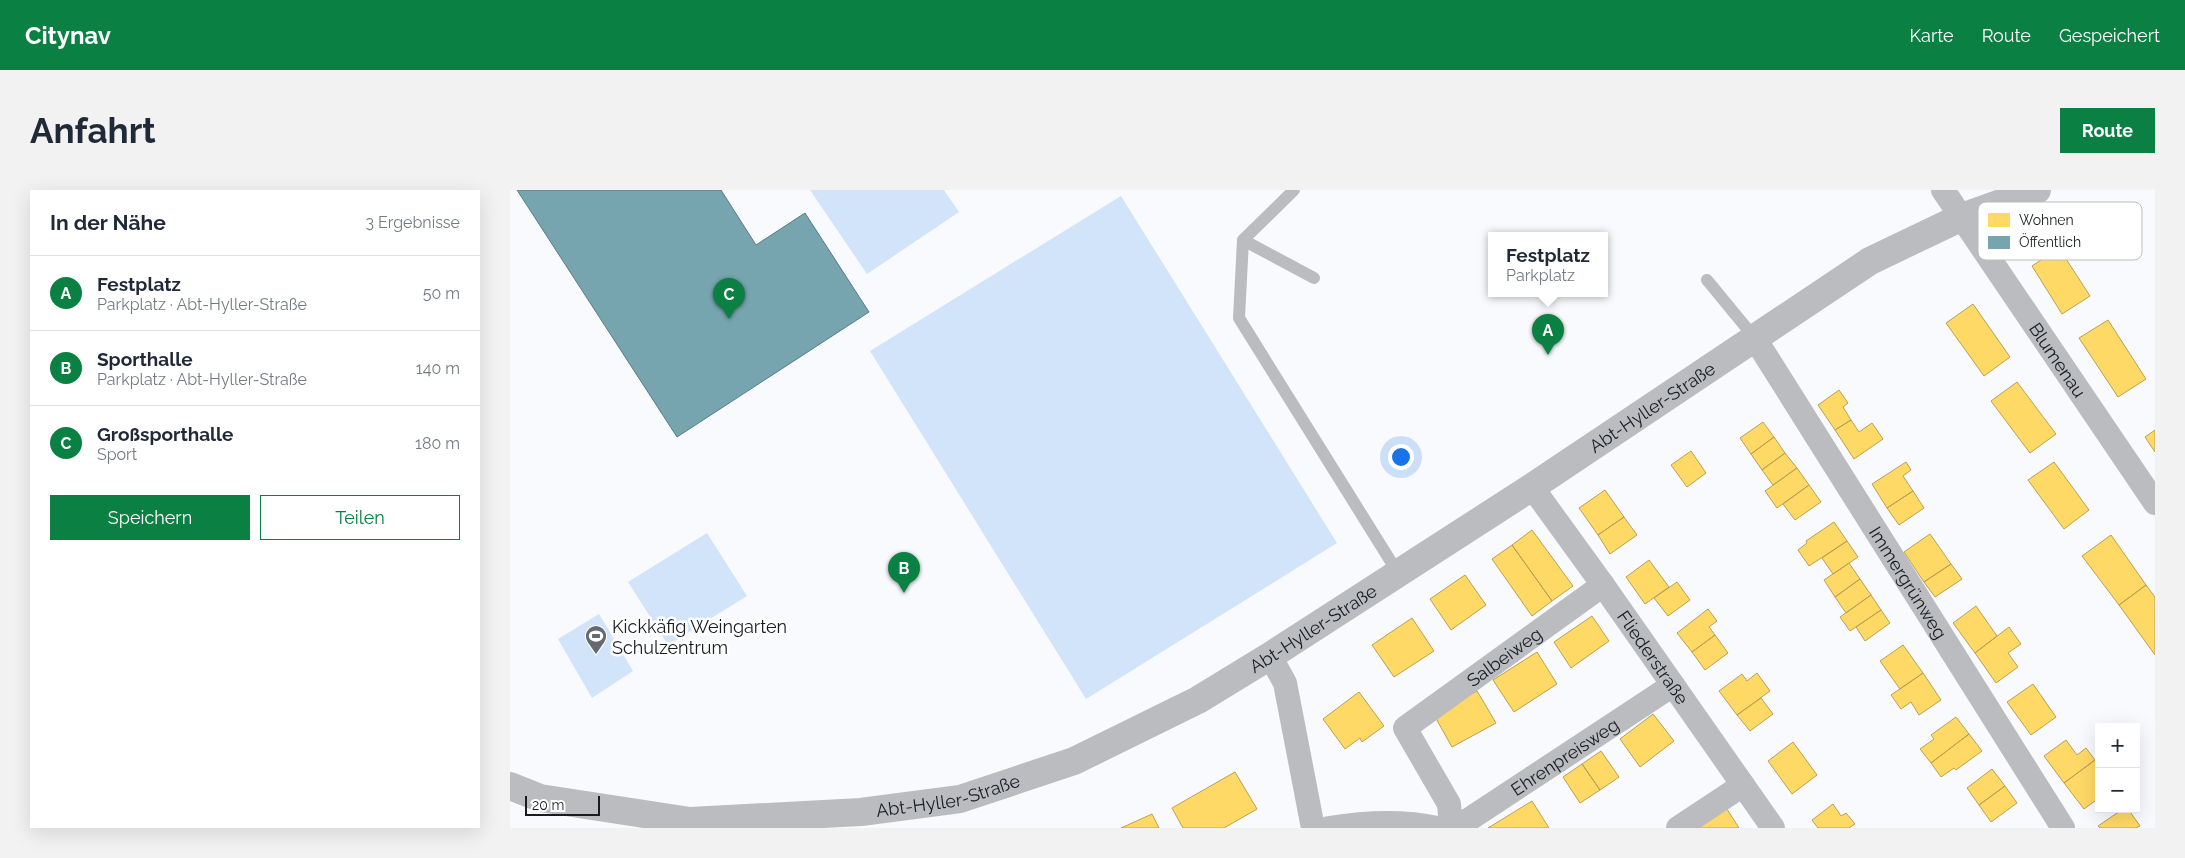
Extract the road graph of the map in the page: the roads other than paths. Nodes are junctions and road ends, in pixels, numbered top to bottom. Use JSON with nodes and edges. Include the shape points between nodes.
{"nodes":[{"id":1,"x":1294,"y":190,"type":"edge"},
{"id":2,"x":1943,"y":190,"type":"edge"},
{"id":3,"x":2037,"y":190,"type":"edge"},
{"id":4,"x":2004,"y":202,"type":"edge"},
{"id":5,"x":1978,"y":211,"type":"edge"},
{"id":6,"x":1962,"y":217,"type":"junction"},
{"id":7,"x":1244,"y":240,"type":"junction"},
{"id":8,"x":1978,"y":241,"type":"edge"},
{"id":9,"x":1991,"y":260,"type":"edge"},
{"id":10,"x":1314,"y":278,"type":"dead end"},
{"id":11,"x":1706,"y":280,"type":"dead end"},
{"id":12,"x":1754,"y":337,"type":"junction"},
{"id":13,"x":1532,"y":487,"type":"junction"},
{"id":14,"x":2155,"y":503,"type":"edge"},
{"id":15,"x":1398,"y":573,"type":"junction"},
{"id":16,"x":1603,"y":585,"type":"junction"},
{"id":17,"x":1270,"y":656,"type":"junction"},
{"id":18,"x":1673,"y":685,"type":"junction"},
{"id":19,"x":1743,"y":785,"type":"junction"},
{"id":20,"x":510,"y":786,"type":"edge"},
{"id":21,"x":1314,"y":828,"type":"edge"},
{"id":22,"x":1329,"y":828,"type":"edge"},
{"id":23,"x":1437,"y":828,"type":"edge"},
{"id":24,"x":1451,"y":828,"type":"edge"},
{"id":25,"x":1456,"y":828,"type":"edge"},
{"id":26,"x":1678,"y":828,"type":"edge"},
{"id":27,"x":1773,"y":828,"type":"edge"},
{"id":28,"x":2063,"y":828,"type":"edge"}],
"edges":[{"from":1,"to":7,"type":"lane"},
{"from":2,"to":6,"type":"street","name":"Blumenau"},
{"from":3,"to":4,"type":"street","name":"Abt-Hyller-Straße"},
{"from":5,"to":6,"type":"street","name":"Abt-Hyller-Straße"},
{"from":6,"to":8,"type":"street","name":"Blumenau"},
{"from":6,"to":12,"type":"street","name":"Abt-Hyller-Straße","via":[[1870,262]]},
{"from":7,"to":10,"type":"lane"},
{"from":7,"to":15,"type":"lane","via":[[1239,318]]},
{"from":9,"to":14,"type":"street","name":"Blumenau"},
{"from":11,"to":12,"type":"lane"},
{"from":12,"to":13,"type":"street","name":"Abt-Hyller-Straße"},
{"from":12,"to":28,"type":"street","name":"Immergrünweg"},
{"from":13,"to":15,"type":"street","name":"Abt-Hyller-Straße"},
{"from":13,"to":16,"type":"street","name":"Fliederstraße"},
{"from":15,"to":17,"type":"street","name":"Abt-Hyller-Straße"},
{"from":16,"to":18,"type":"street","name":"Fliederstraße"},
{"from":16,"to":24,"type":"street","name":"Salbeiweg","via":[[1405,728],[1449,804]]},
{"from":17,"to":20,"type":"street","name":"Abt-Hyller-Straße","via":[[1198,700],[1083,757],[960,799],[861,812],[690,822],[540,798]]},
{"from":17,"to":21,"type":"street","via":[[1285,683]]},
{"from":18,"to":19,"type":"street","name":"Fliederstraße"},
{"from":18,"to":25,"type":"street","name":"Ehrenpreisweg"},
{"from":19,"to":26,"type":"street"},
{"from":19,"to":27,"type":"street","name":"Fliederstraße"},
{"from":22,"to":23,"type":"street","via":[[1357,823],[1410,822]]}]}
